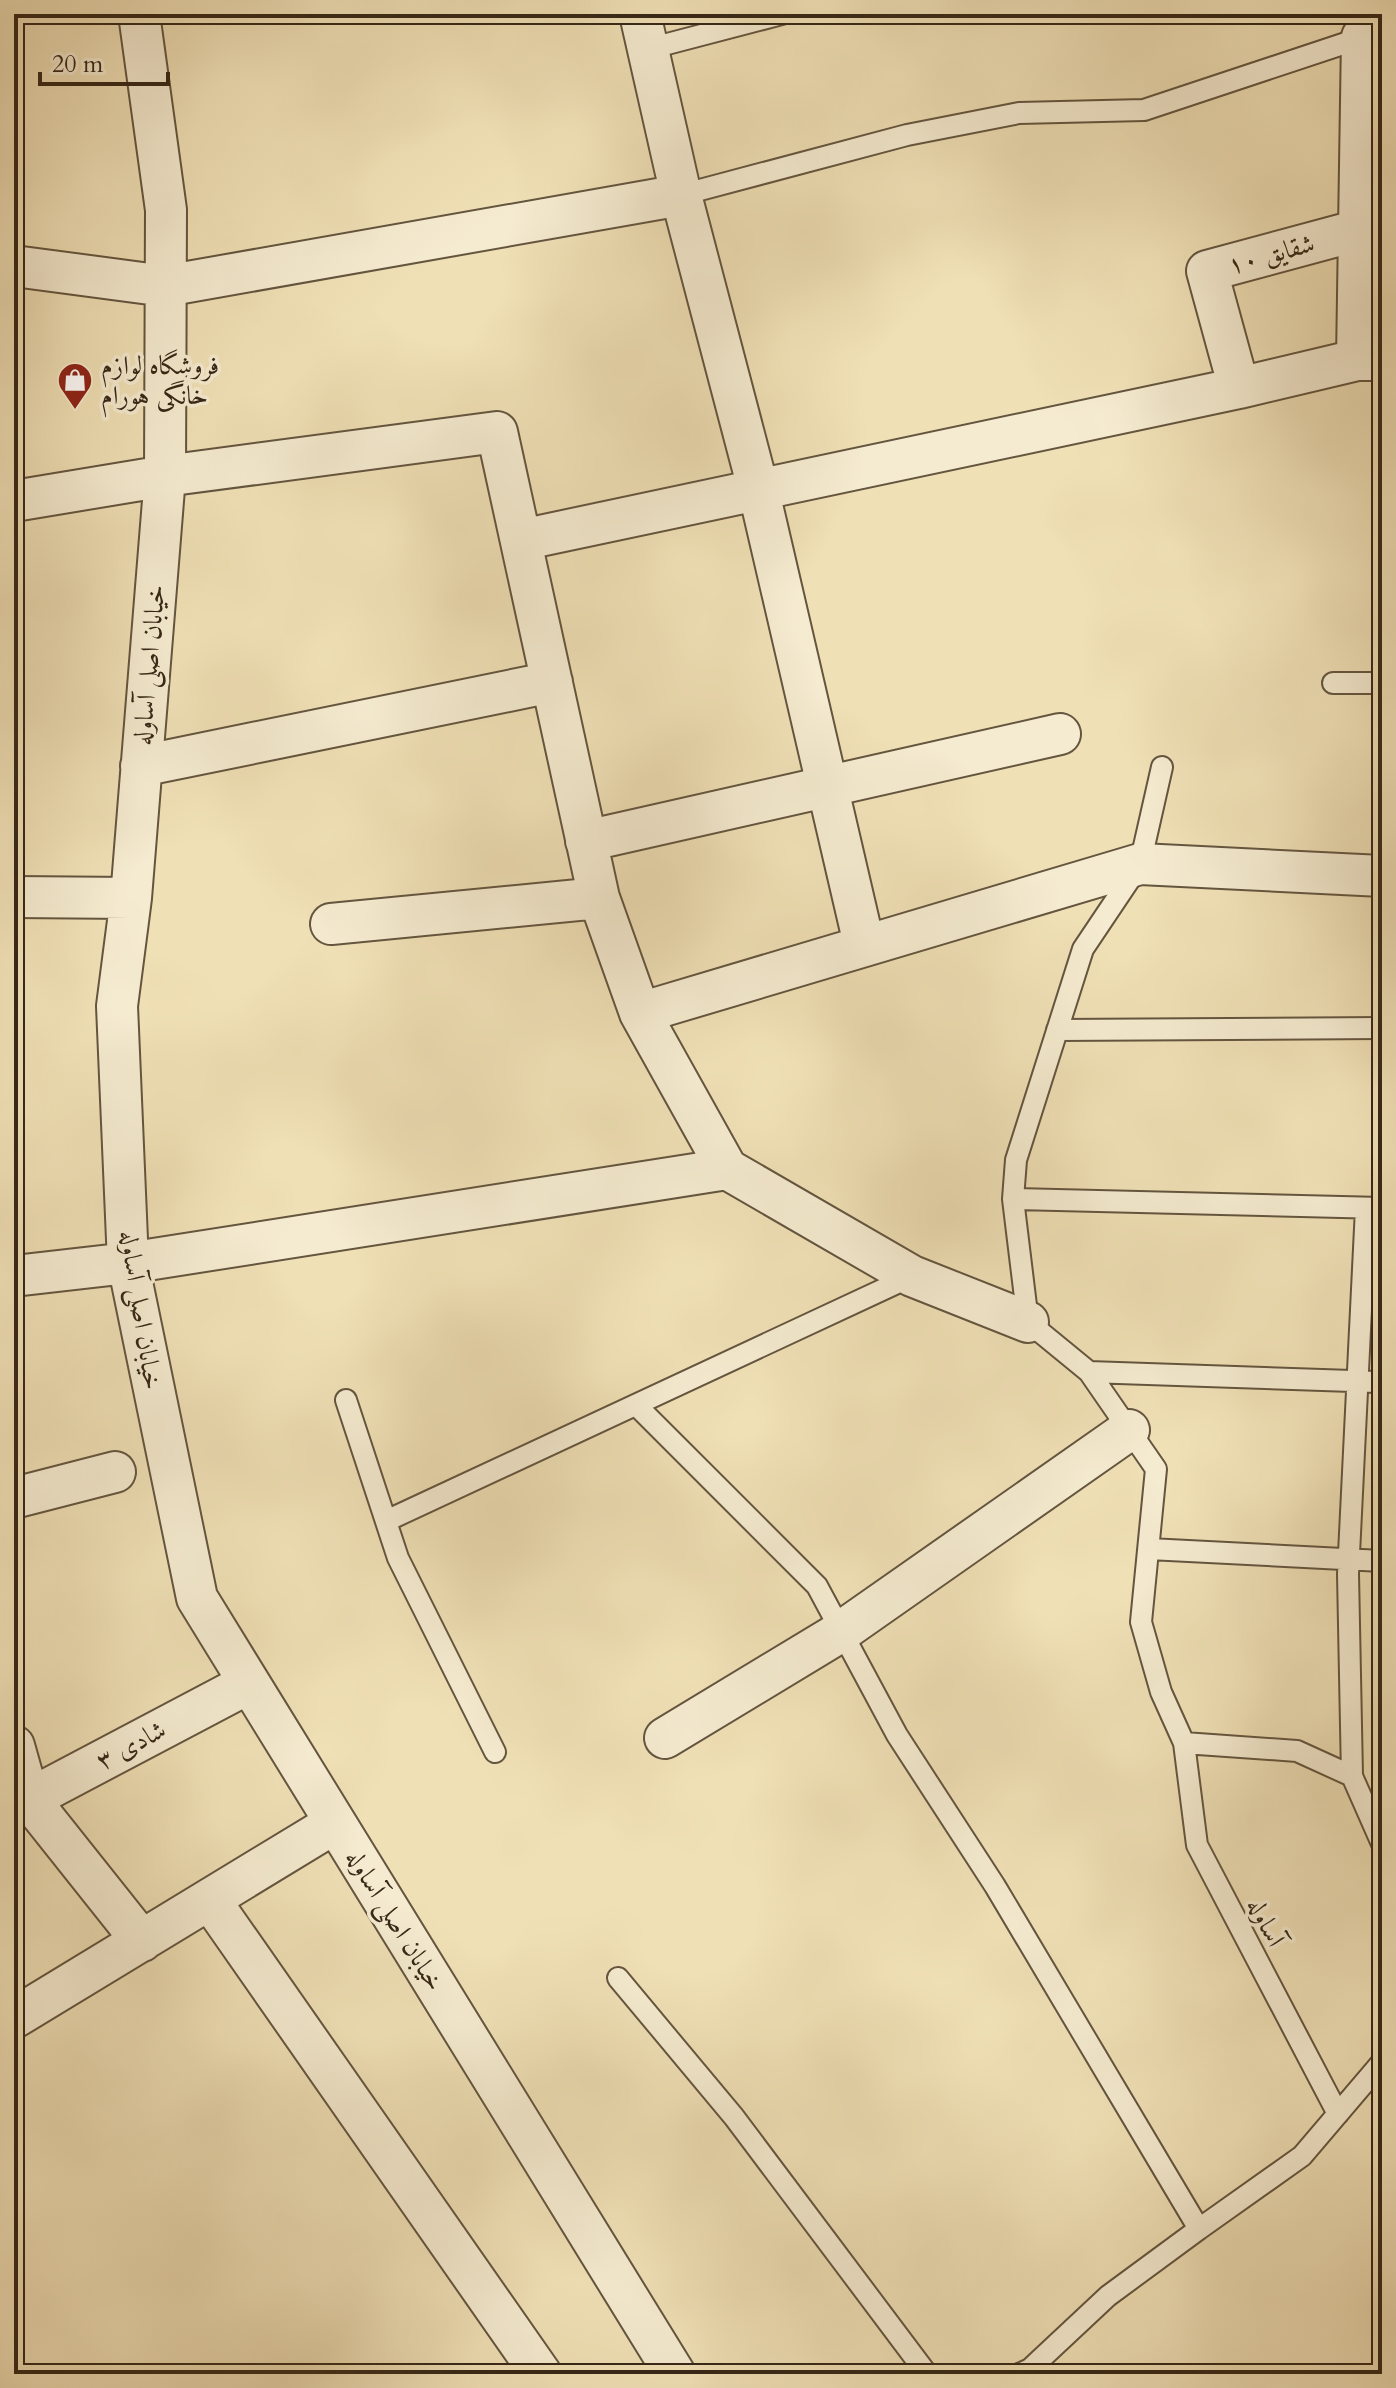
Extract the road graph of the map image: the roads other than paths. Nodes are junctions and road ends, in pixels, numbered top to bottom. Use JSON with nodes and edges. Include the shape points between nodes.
{"nodes":[{"id":1,"x":139,"y":14,"type":"edge"},
{"id":2,"x":782,"y":14,"type":"edge"},
{"id":3,"x":644,"y":31,"type":"edge"},
{"id":4,"x":1372,"y":34,"type":"edge"},
{"id":5,"x":681,"y":195,"type":"junction"},
{"id":6,"x":1359,"y":230,"type":"junction"},
{"id":7,"x":14,"y":266,"type":"edge"},
{"id":8,"x":165,"y":286,"type":"junction"},
{"id":9,"x":1370,"y":360,"type":"edge"},
{"id":10,"x":1239,"y":388,"type":"junction"},
{"id":11,"x":165,"y":476,"type":"junction"},
{"id":12,"x":758,"y":488,"type":"junction"},
{"id":13,"x":14,"y":501,"type":"edge"},
{"id":14,"x":521,"y":540,"type":"junction"},
{"id":15,"x":552,"y":682,"type":"junction"},
{"id":16,"x":1333,"y":683,"type":"dead end"},
{"id":17,"x":1382,"y":683,"type":"edge"},
{"id":18,"x":1060,"y":734,"type":"dead end"},
{"id":19,"x":141,"y":766,"type":"junction"},
{"id":20,"x":1162,"y":767,"type":"dead end"},
{"id":21,"x":827,"y":787,"type":"junction"},
{"id":22,"x":586,"y":841,"type":"junction"},
{"id":23,"x":1140,"y":864,"type":"junction"},
{"id":24,"x":1382,"y":876,"type":"edge"},
{"id":25,"x":14,"y":897,"type":"edge"},
{"id":26,"x":131,"y":898,"type":"junction"},
{"id":27,"x":599,"y":898,"type":"junction"},
{"id":28,"x":331,"y":924,"type":"dead end"},
{"id":29,"x":864,"y":944,"type":"junction"},
{"id":30,"x":640,"y":1013,"type":"junction"},
{"id":31,"x":1382,"y":1028,"type":"edge"},
{"id":32,"x":1057,"y":1030,"type":"junction"},
{"id":33,"x":727,"y":1169,"type":"junction"},
{"id":34,"x":1013,"y":1199,"type":"junction"},
{"id":35,"x":1374,"y":1208,"type":"edge"},
{"id":36,"x":128,"y":1263,"type":"junction"},
{"id":37,"x":14,"y":1276,"type":"edge"},
{"id":38,"x":912,"y":1276,"type":"junction"},
{"id":39,"x":1028,"y":1322,"type":"junction"},
{"id":40,"x":1089,"y":1372,"type":"junction"},
{"id":41,"x":1356,"y":1381,"type":"junction"},
{"id":42,"x":1382,"y":1382,"type":"edge"},
{"id":43,"x":346,"y":1400,"type":"dead end"},
{"id":44,"x":636,"y":1405,"type":"junction"},
{"id":45,"x":1129,"y":1430,"type":"junction"},
{"id":46,"x":115,"y":1472,"type":"dead end"},
{"id":47,"x":14,"y":1498,"type":"edge"},
{"id":48,"x":386,"y":1521,"type":"junction"},
{"id":49,"x":1149,"y":1549,"type":"junction"},
{"id":50,"x":1382,"y":1561,"type":"edge"},
{"id":51,"x":842,"y":1631,"type":"junction"},
{"id":52,"x":249,"y":1683,"type":"junction"},
{"id":53,"x":665,"y":1738,"type":"dead end"},
{"id":54,"x":1184,"y":1743,"type":"junction"},
{"id":55,"x":14,"y":1746,"type":"edge"},
{"id":56,"x":495,"y":1752,"type":"dead end"},
{"id":57,"x":1352,"y":1776,"type":"junction"},
{"id":58,"x":22,"y":1803,"type":"edge"},
{"id":59,"x":335,"y":1823,"type":"junction"},
{"id":60,"x":1382,"y":1844,"type":"edge"},
{"id":61,"x":210,"y":1900,"type":"junction"},
{"id":62,"x":142,"y":1941,"type":"junction"},
{"id":63,"x":618,"y":1978,"type":"dead end"},
{"id":64,"x":14,"y":2018,"type":"edge"},
{"id":65,"x":1382,"y":2062,"type":"edge"},
{"id":66,"x":1338,"y":2114,"type":"junction"},
{"id":67,"x":1199,"y":2229,"type":"junction"},
{"id":68,"x":541,"y":2374,"type":"edge"},
{"id":69,"x":675,"y":2374,"type":"edge"},
{"id":70,"x":927,"y":2374,"type":"edge"},
{"id":71,"x":1019,"y":2374,"type":"edge"}],
"edges":[{"from":1,"to":8,"type":"street","name":"خیابان اصلی آساوله","via":[[166,210]]},
{"from":2,"to":3,"type":"lane"},
{"from":3,"to":5,"type":"street"},
{"from":4,"to":5,"type":"lane","via":[[1144,110],[1019,113],[907,135]]},
{"from":4,"to":6,"type":"street"},
{"from":5,"to":8,"type":"street"},
{"from":5,"to":12,"type":"street"},
{"from":6,"to":9,"type":"street"},
{"from":6,"to":10,"type":"street","name":"شقایق ۱۰","via":[[1207,271]]},
{"from":7,"to":8,"type":"street"},
{"from":8,"to":11,"type":"street","name":"خیابان اصلی آساوله"},
{"from":9,"to":10,"type":"street"},
{"from":10,"to":12,"type":"street"},
{"from":11,"to":13,"type":"street"},
{"from":11,"to":14,"type":"street","via":[[497,432]]},
{"from":11,"to":19,"type":"street","name":"خیابان اصلی آساوله"},
{"from":12,"to":14,"type":"street"},
{"from":12,"to":21,"type":"street"},
{"from":14,"to":15,"type":"street"},
{"from":15,"to":19,"type":"street"},
{"from":15,"to":22,"type":"street"},
{"from":16,"to":17,"type":"lane"},
{"from":18,"to":21,"type":"street"},
{"from":19,"to":26,"type":"street","name":"خیابان اصلی آساوله"},
{"from":20,"to":23,"type":"lane"},
{"from":21,"to":22,"type":"street"},
{"from":21,"to":29,"type":"street"},
{"from":22,"to":27,"type":"street"},
{"from":23,"to":24,"type":"street"},
{"from":23,"to":29,"type":"street"},
{"from":23,"to":32,"type":"lane","via":[[1083,949]]},
{"from":25,"to":26,"type":"street"},
{"from":26,"to":36,"type":"street","name":"خیابان اصلی آساوله","via":[[117,1006]]},
{"from":27,"to":28,"type":"street"},
{"from":27,"to":30,"type":"street"},
{"from":29,"to":30,"type":"street"},
{"from":30,"to":33,"type":"street"},
{"from":31,"to":32,"type":"lane"},
{"from":32,"to":34,"type":"lane","via":[[1016,1160]]},
{"from":33,"to":36,"type":"street"},
{"from":33,"to":38,"type":"street"},
{"from":34,"to":35,"type":"lane"},
{"from":34,"to":39,"type":"lane"},
{"from":35,"to":41,"type":"lane"},
{"from":36,"to":37,"type":"street"},
{"from":36,"to":52,"type":"street","name":"خیابان اصلی آساوله","via":[[197,1598]]},
{"from":38,"to":39,"type":"street"},
{"from":38,"to":44,"type":"lane"},
{"from":39,"to":40,"type":"lane","name":"آساوله"},
{"from":40,"to":41,"type":"lane"},
{"from":40,"to":45,"type":"lane","name":"آساوله"},
{"from":41,"to":42,"type":"lane"},
{"from":41,"to":57,"type":"lane","via":[[1348,1574]]},
{"from":43,"to":48,"type":"lane"},
{"from":44,"to":48,"type":"lane"},
{"from":44,"to":51,"type":"lane","via":[[817,1586]]},
{"from":45,"to":49,"type":"lane","name":"آساوله","via":[[1156,1469]]},
{"from":45,"to":51,"type":"street"},
{"from":46,"to":47,"type":"street"},
{"from":48,"to":56,"type":"lane","via":[[398,1558]]},
{"from":49,"to":50,"type":"lane"},
{"from":49,"to":54,"type":"lane","name":"آساوله","via":[[1141,1622],[1161,1692]]},
{"from":51,"to":53,"type":"street"},
{"from":51,"to":67,"type":"lane","via":[[897,1735],[995,1886]]},
{"from":52,"to":58,"type":"street","name":"شادی ۳"},
{"from":52,"to":59,"type":"street","name":"خیابان اصلی آساوله"},
{"from":54,"to":57,"type":"lane","via":[[1297,1751]]},
{"from":54,"to":66,"type":"lane","name":"آساوله","via":[[1197,1845]]},
{"from":55,"to":58,"type":"street"},
{"from":57,"to":60,"type":"lane"},
{"from":58,"to":62,"type":"street"},
{"from":59,"to":61,"type":"street"},
{"from":59,"to":69,"type":"street","name":"خیابان اصلی آساوله"},
{"from":61,"to":62,"type":"street"},
{"from":61,"to":68,"type":"street"},
{"from":62,"to":64,"type":"street"},
{"from":63,"to":70,"type":"lane","via":[[734,2117]]},
{"from":65,"to":66,"type":"lane"},
{"from":66,"to":67,"type":"lane","via":[[1302,2156]]},
{"from":67,"to":71,"type":"lane","via":[[1108,2296]]}]}
